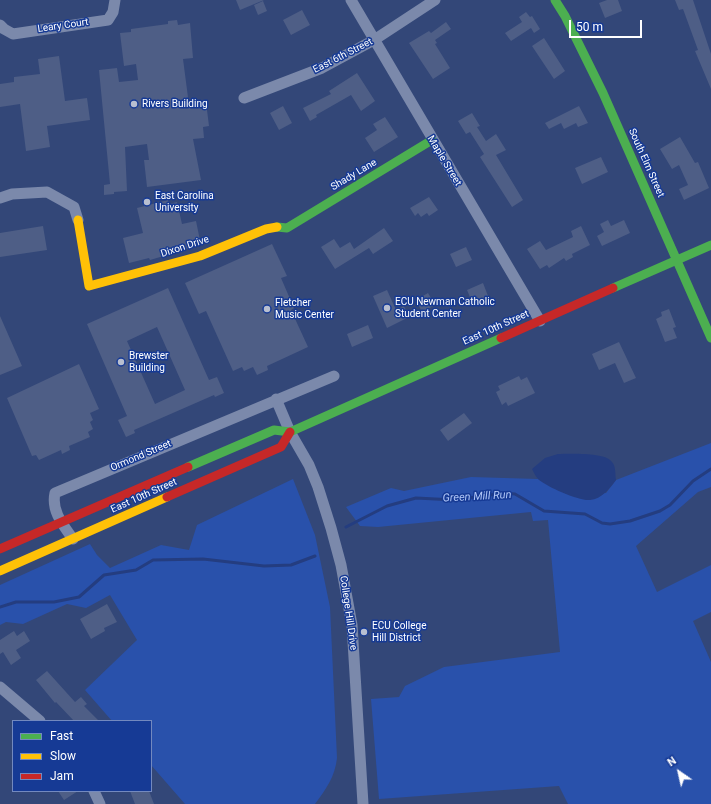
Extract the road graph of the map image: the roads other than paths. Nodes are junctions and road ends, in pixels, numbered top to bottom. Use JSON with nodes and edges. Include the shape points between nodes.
{"nodes":[{"id":1,"x":115,"y":0,"type":"edge"},
{"id":2,"x":351,"y":0,"type":"edge"},
{"id":3,"x":435,"y":0,"type":"edge"},
{"id":4,"x":555,"y":0,"type":"edge"},
{"id":5,"x":0,"y":25,"type":"edge"},
{"id":6,"x":374,"y":40,"type":"junction"},
{"id":7,"x":244,"y":98,"type":"dead end"},
{"id":8,"x":432,"y":140,"type":"junction"},
{"id":9,"x":0,"y":198,"type":"edge"},
{"id":10,"x":78,"y":220,"type":"joint"},
{"id":11,"x":287,"y":228,"type":"joint"},
{"id":12,"x":711,"y":245,"type":"edge"},
{"id":13,"x":676,"y":260,"type":"junction"},
{"id":14,"x":540,"y":321,"type":"junction"},
{"id":15,"x":711,"y":338,"type":"edge"},
{"id":16,"x":334,"y":376,"type":"dead end"},
{"id":17,"x":276,"y":399,"type":"junction"},
{"id":18,"x":290,"y":432,"type":"junction"},
{"id":19,"x":61,"y":522,"type":"junction"},
{"id":20,"x":73,"y":539,"type":"junction"},
{"id":21,"x":0,"y":549,"type":"edge"},
{"id":22,"x":0,"y":571,"type":"edge"},
{"id":23,"x":0,"y":687,"type":"edge"},
{"id":24,"x":5,"y":698,"type":"edge"},
{"id":25,"x":38,"y":720,"type":"edge"},
{"id":26,"x":94,"y":792,"type":"edge"},
{"id":27,"x":100,"y":804,"type":"edge"},
{"id":28,"x":363,"y":804,"type":"edge"}],
"edges":[{"from":1,"to":5,"type":"street","name":"Leary Court","via":[[113,12],[108,20],[13,34]]},
{"from":2,"to":6,"type":"street","name":"Maple Street"},
{"from":3,"to":6,"type":"street","name":"East 6th Street"},
{"from":4,"to":13,"type":"main road","name":"South Elm Street","via":[[604,94]]},
{"from":6,"to":7,"type":"street","name":"East 6th Street","via":[[322,68]]},
{"from":6,"to":8,"type":"street","name":"Maple Street"},
{"from":8,"to":11,"type":"main road","name":"Shady Lane"},
{"from":8,"to":14,"type":"street","name":"Maple Street"},
{"from":9,"to":10,"type":"street","via":[[12,194],[47,192],[74,207]]},
{"from":10,"to":11,"type":"main road","name":"Dixon Drive","via":[[89,286],[200,256],[266,229]]},
{"from":12,"to":13,"type":"main road","name":"East 10th Street"},
{"from":13,"to":14,"type":"main road","name":"East 10th Street"},
{"from":13,"to":15,"type":"main road","name":"South Elm Street"},
{"from":14,"to":18,"type":"main road","name":"East 10th Street"},
{"from":16,"to":17,"type":"street","name":"Ormond Street"},
{"from":17,"to":18,"type":"street"},
{"from":17,"to":19,"type":"street","name":"Ormond Street","via":[[55,493],[54,506]]},
{"from":18,"to":19,"type":"main road","name":"East 10th Street","via":[[274,430]]},
{"from":18,"to":20,"type":"main road","name":"East 10th Street","via":[[281,447]]},
{"from":18,"to":28,"type":"street","name":"College Hill Drive","via":[[309,465],[321,496],[346,592],[352,625]]},
{"from":19,"to":20,"type":"street","name":"Ormond Street"},
{"from":19,"to":21,"type":"main road","name":"East 10th Street"},
{"from":20,"to":22,"type":"main road","name":"East 10th Street"},
{"from":23,"to":24,"type":"street"},
{"from":24,"to":25,"type":"street"},
{"from":26,"to":27,"type":"street"}]}
